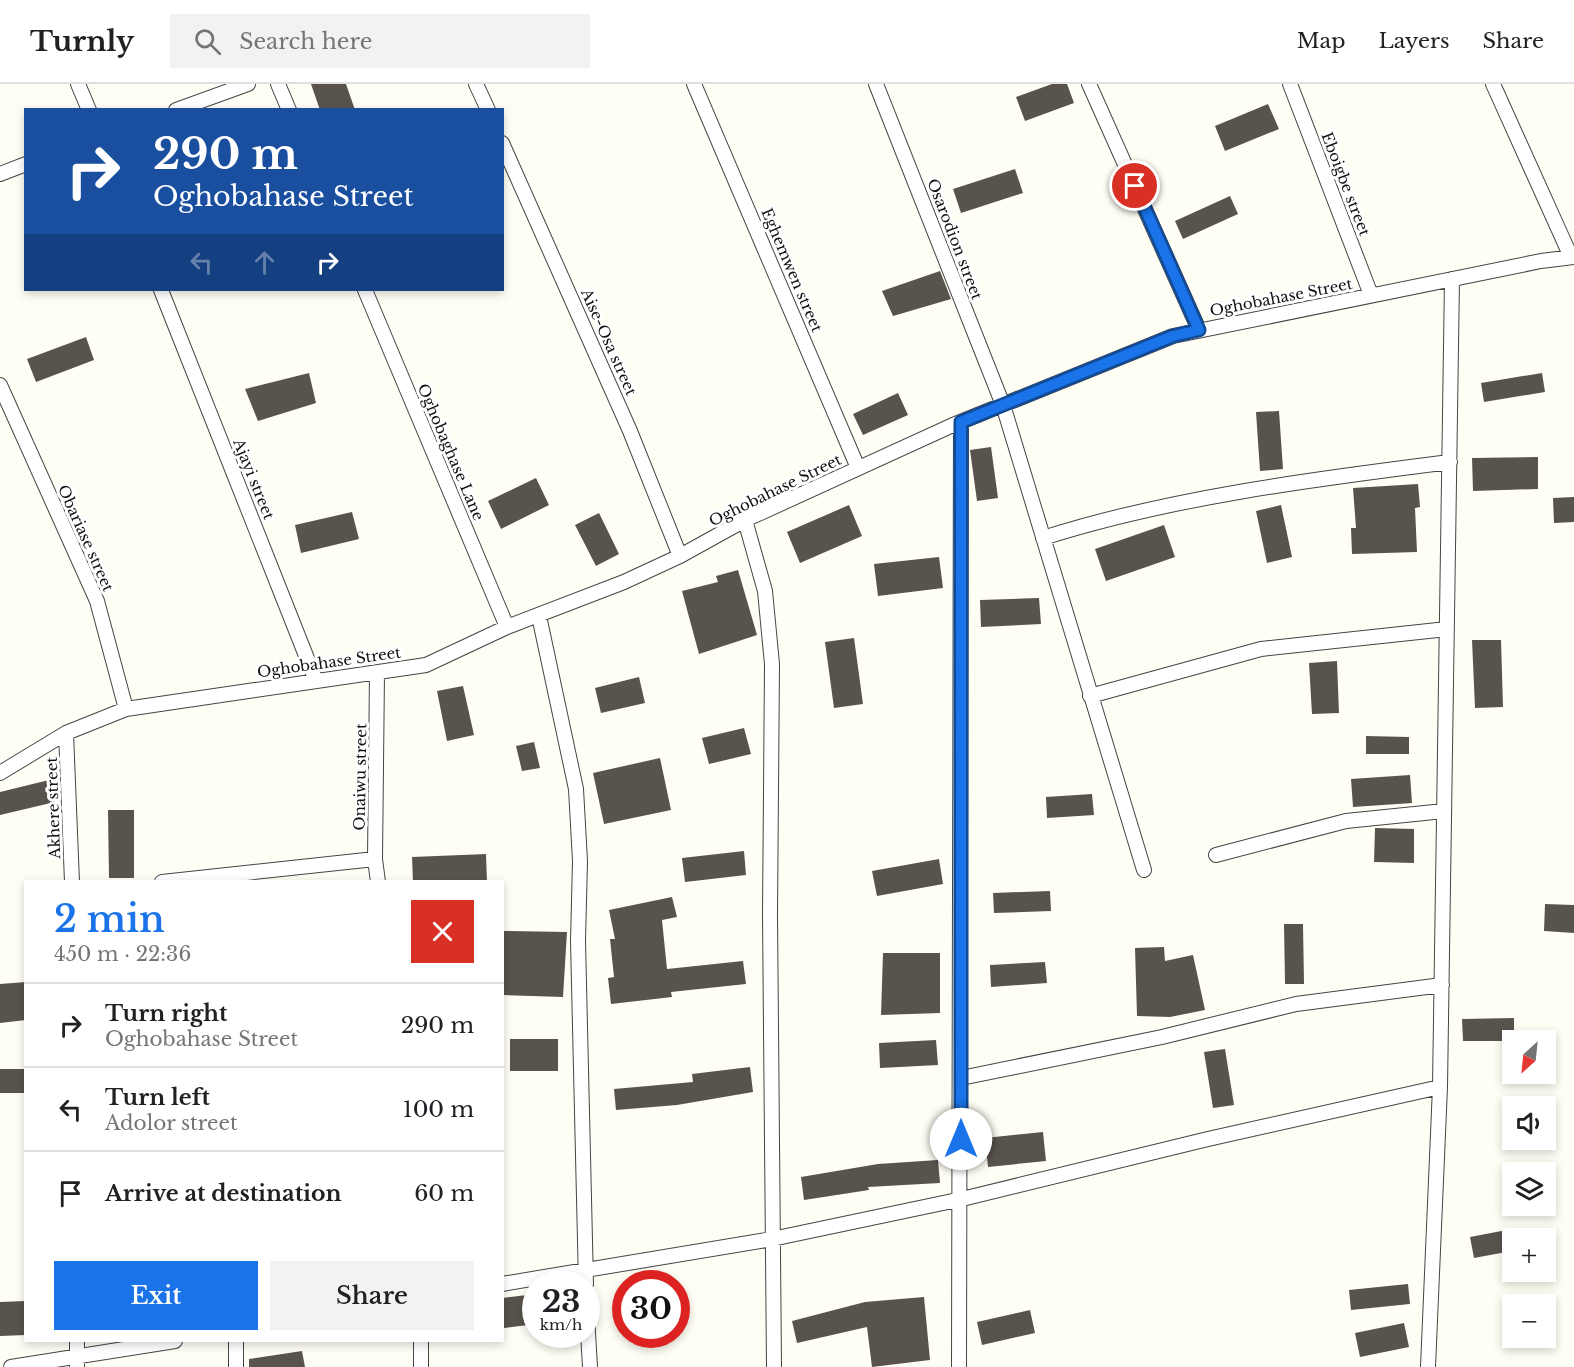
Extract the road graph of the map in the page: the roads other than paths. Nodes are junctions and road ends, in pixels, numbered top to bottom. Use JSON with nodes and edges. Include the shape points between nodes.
{"nodes":[{"id":1,"x":78,"y":84,"type":"edge"},
{"id":2,"x":248,"y":84,"type":"edge"},
{"id":3,"x":278,"y":84,"type":"edge"},
{"id":4,"x":476,"y":84,"type":"edge"},
{"id":5,"x":694,"y":84,"type":"edge"},
{"id":6,"x":876,"y":84,"type":"edge"},
{"id":7,"x":1089,"y":84,"type":"edge"},
{"id":8,"x":1290,"y":84,"type":"edge"},
{"id":9,"x":1493,"y":84,"type":"edge"},
{"id":10,"x":88,"y":108,"type":"edge"},
{"id":11,"x":182,"y":108,"type":"edge"},
{"id":12,"x":288,"y":108,"type":"edge"},
{"id":13,"x":487,"y":108,"type":"edge"},
{"id":14,"x":504,"y":148,"type":"edge"},
{"id":15,"x":24,"y":165,"type":"edge"},
{"id":16,"x":0,"y":174,"type":"edge"},
{"id":17,"x":1573,"y":257,"type":"edge"},
{"id":18,"x":1452,"y":279,"type":"junction"},
{"id":19,"x":162,"y":291,"type":"edge"},
{"id":20,"x":365,"y":291,"type":"edge"},
{"id":21,"x":1371,"y":295,"type":"junction"},
{"id":22,"x":1199,"y":330,"type":"junction"},
{"id":23,"x":0,"y":385,"type":"edge"},
{"id":24,"x":1002,"y":405,"type":"junction"},
{"id":25,"x":961,"y":422,"type":"junction"},
{"id":26,"x":1450,"y":462,"type":"junction"},
{"id":27,"x":858,"y":468,"type":"junction"},
{"id":28,"x":745,"y":520,"type":"junction"},
{"id":29,"x":1043,"y":538,"type":"junction"},
{"id":30,"x":680,"y":556,"type":"junction"},
{"id":31,"x":539,"y":616,"type":"junction"},
{"id":32,"x":507,"y":627,"type":"junction"},
{"id":33,"x":1447,"y":629,"type":"junction"},
{"id":34,"x":377,"y":673,"type":"junction"},
{"id":35,"x":316,"y":681,"type":"junction"},
{"id":36,"x":1090,"y":696,"type":"junction"},
{"id":37,"x":126,"y":709,"type":"junction"},
{"id":38,"x":66,"y":733,"type":"junction"},
{"id":39,"x":0,"y":772,"type":"edge"},
{"id":40,"x":1444,"y":811,"type":"junction"},
{"id":41,"x":1216,"y":855,"type":"dead end"},
{"id":42,"x":375,"y":859,"type":"junction"},
{"id":43,"x":1144,"y":870,"type":"dead end"},
{"id":44,"x":72,"y":880,"type":"edge"},
{"id":45,"x":181,"y":880,"type":"edge"},
{"id":46,"x":378,"y":880,"type":"edge"},
{"id":47,"x":1442,"y":984,"type":"junction"},
{"id":48,"x":961,"y":1078,"type":"junction"},
{"id":49,"x":1440,"y":1087,"type":"junction"},
{"id":50,"x":962,"y":1199,"type":"junction"},
{"id":51,"x":772,"y":1239,"type":"junction"},
{"id":52,"x":585,"y":1270,"type":"edge"},
{"id":53,"x":600,"y":1275,"type":"edge"},
{"id":54,"x":522,"y":1283,"type":"edge"},
{"id":55,"x":504,"y":1284,"type":"edge"},
{"id":56,"x":77,"y":1342,"type":"edge"},
{"id":57,"x":171,"y":1342,"type":"edge"},
{"id":58,"x":236,"y":1342,"type":"edge"},
{"id":59,"x":421,"y":1342,"type":"edge"},
{"id":60,"x":589,"y":1348,"type":"edge"},
{"id":61,"x":77,"y":1363,"type":"edge"},
{"id":62,"x":11,"y":1367,"type":"edge"},
{"id":63,"x":236,"y":1367,"type":"edge"},
{"id":64,"x":421,"y":1367,"type":"edge"},
{"id":65,"x":590,"y":1367,"type":"edge"},
{"id":66,"x":774,"y":1367,"type":"edge"},
{"id":67,"x":959,"y":1367,"type":"edge"},
{"id":68,"x":1428,"y":1367,"type":"edge"}],
"edges":[{"from":1,"to":10,"type":"street"},
{"from":2,"to":11,"type":"street"},
{"from":3,"to":12,"type":"street"},
{"from":4,"to":13,"type":"street"},
{"from":5,"to":27,"type":"street","name":"Eghemwen street"},
{"from":6,"to":24,"type":"street","name":"Osarodion street"},
{"from":7,"to":22,"type":"street"},
{"from":8,"to":21,"type":"street","name":"Eboigbe street"},
{"from":9,"to":17,"type":"street"},
{"from":14,"to":30,"type":"street","name":"Aise-Osa street","via":[[630,431]]},
{"from":15,"to":16,"type":"street"},
{"from":17,"to":18,"type":"street","name":"Oghobahase Street"},
{"from":18,"to":21,"type":"street","name":"Oghobahase Street"},
{"from":18,"to":26,"type":"street"},
{"from":19,"to":35,"type":"street","name":"Ajayi street"},
{"from":20,"to":32,"type":"street","name":"Oghobaghase Lane"},
{"from":21,"to":22,"type":"street","name":"Oghobahase Street"},
{"from":22,"to":24,"type":"street","name":"Oghobahase Street","via":[[1173,336]]},
{"from":23,"to":37,"type":"street","name":"Obariase street","via":[[96,601]]},
{"from":24,"to":25,"type":"street","name":"Oghobahase Street"},
{"from":24,"to":29,"type":"street","name":"Osarodion street"},
{"from":25,"to":27,"type":"street","name":"Oghobahase Street"},
{"from":25,"to":48,"type":"street"},
{"from":26,"to":29,"type":"street","via":[[1297,482],[1096,521]]},
{"from":26,"to":33,"type":"street"},
{"from":27,"to":28,"type":"street","name":"Oghobahase Street"},
{"from":28,"to":30,"type":"street","name":"Oghobahase Street"},
{"from":28,"to":51,"type":"street","via":[[765,591],[772,664]]},
{"from":29,"to":36,"type":"street","name":"Osarodion street"},
{"from":30,"to":31,"type":"street","name":"Oghobahase Street"},
{"from":31,"to":32,"type":"street","name":"Oghobahase Street"},
{"from":31,"to":52,"type":"street","via":[[576,789]]},
{"from":32,"to":34,"type":"street","name":"Oghobahase Street","via":[[426,665]]},
{"from":33,"to":36,"type":"street","via":[[1261,649]]},
{"from":33,"to":40,"type":"street"},
{"from":34,"to":35,"type":"street","name":"Oghobahase Street"},
{"from":34,"to":42,"type":"street","name":"Onaiwu street"},
{"from":35,"to":37,"type":"street","name":"Oghobahase Street"},
{"from":36,"to":43,"type":"street","name":"Osarodion street"},
{"from":37,"to":38,"type":"street","name":"Oghobahase Street"},
{"from":38,"to":39,"type":"street","name":"Oghobahase Street"},
{"from":38,"to":44,"type":"street","name":"Akhere street"},
{"from":40,"to":41,"type":"street","via":[[1346,821]]},
{"from":40,"to":47,"type":"street"},
{"from":42,"to":45,"type":"street"},
{"from":42,"to":46,"type":"street","name":"Onaiwu street"},
{"from":47,"to":48,"type":"street","via":[[1296,1004],[1162,1037]]},
{"from":47,"to":49,"type":"street"},
{"from":48,"to":50,"type":"street"},
{"from":49,"to":50,"type":"street"},
{"from":49,"to":68,"type":"street"},
{"from":50,"to":51,"type":"street"},
{"from":50,"to":67,"type":"street"},
{"from":51,"to":53,"type":"street"},
{"from":51,"to":66,"type":"street"},
{"from":54,"to":55,"type":"street"},
{"from":56,"to":61,"type":"street"},
{"from":57,"to":61,"type":"street"},
{"from":58,"to":63,"type":"street"},
{"from":59,"to":64,"type":"street"},
{"from":60,"to":65,"type":"street"},
{"from":61,"to":62,"type":"street"}]}
